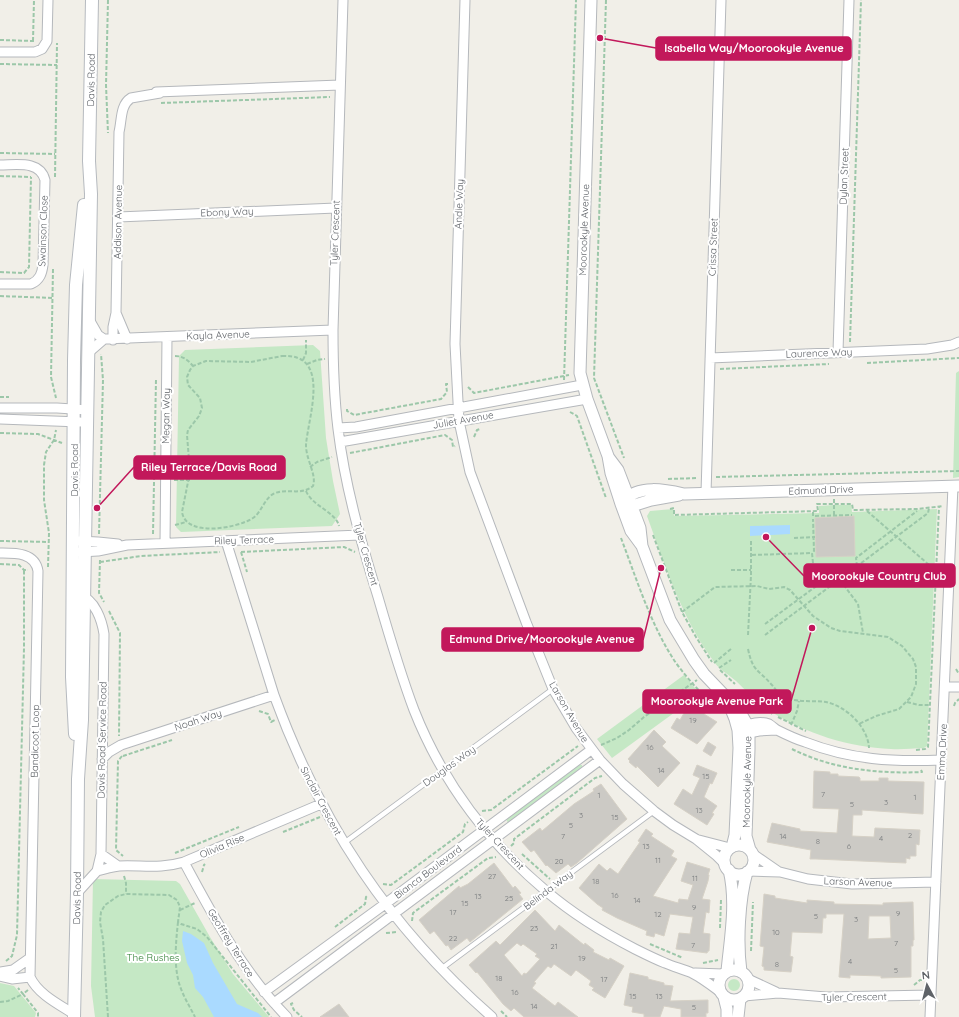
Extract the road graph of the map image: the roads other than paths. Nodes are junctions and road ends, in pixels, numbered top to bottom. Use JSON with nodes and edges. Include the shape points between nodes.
{"nodes":[{"id":1,"x":48,"y":0,"type":"edge"},
{"id":2,"x":92,"y":0,"type":"edge"},
{"id":3,"x":343,"y":0,"type":"edge"},
{"id":4,"x":465,"y":0,"type":"edge"},
{"id":5,"x":591,"y":0,"type":"edge"},
{"id":6,"x":721,"y":0,"type":"edge"},
{"id":7,"x":850,"y":0,"type":"edge"},
{"id":8,"x":0,"y":52,"type":"edge"},
{"id":9,"x":340,"y":85,"type":"junction"},
{"id":10,"x":160,"y":92,"type":"junction"},
{"id":11,"x":119,"y":132,"type":"junction"},
{"id":12,"x":89,"y":161,"type":"junction"},
{"id":13,"x":0,"y":165,"type":"edge"},
{"id":14,"x":336,"y":208,"type":"junction"},
{"id":15,"x":118,"y":216,"type":"junction"},
{"id":16,"x":0,"y":284,"type":"edge"},
{"id":17,"x":116,"y":313,"type":"junction"},
{"id":18,"x":89,"y":319,"type":"junction"},
{"id":19,"x":333,"y":330,"type":"junction"},
{"id":20,"x":167,"y":337,"type":"junction"},
{"id":21,"x":127,"y":339,"type":"junction"},
{"id":22,"x":108,"y":340,"type":"junction"},
{"id":23,"x":959,"y":342,"type":"edge"},
{"id":24,"x":927,"y":349,"type":"junction"},
{"id":25,"x":959,"y":350,"type":"edge"},
{"id":26,"x":88,"y":352,"type":"junction"},
{"id":27,"x":838,"y":352,"type":"junction"},
{"id":28,"x":710,"y":358,"type":"junction"},
{"id":29,"x":582,"y":385,"type":"junction"},
{"id":30,"x":586,"y":399,"type":"junction"},
{"id":31,"x":458,"y":407,"type":"junction"},
{"id":32,"x":0,"y":408,"type":"edge"},
{"id":33,"x":73,"y":409,"type":"junction"},
{"id":34,"x":88,"y":416,"type":"junction"},
{"id":35,"x":0,"y":418,"type":"edge"},
{"id":36,"x":74,"y":421,"type":"junction"},
{"id":37,"x":459,"y":421,"type":"junction"},
{"id":38,"x":338,"y":428,"type":"junction"},
{"id":39,"x":340,"y":442,"type":"junction"},
{"id":40,"x":956,"y":486,"type":"edge"},
{"id":41,"x":706,"y":493,"type":"junction"},
{"id":42,"x":627,"y":502,"type":"junction"},
{"id":43,"x":360,"y":535,"type":"junction"},
{"id":44,"x":226,"y":541,"type":"junction"},
{"id":45,"x":165,"y":543,"type":"junction"},
{"id":46,"x":86,"y":547,"type":"junction"},
{"id":47,"x":0,"y":553,"type":"edge"},
{"id":48,"x":79,"y":596,"type":"junction"},
{"id":49,"x":945,"y":687,"type":"junction"},
{"id":50,"x":959,"y":687,"type":"edge"},
{"id":51,"x":553,"y":689,"type":"junction"},
{"id":52,"x":274,"y":695,"type":"junction"},
{"id":53,"x":745,"y":729,"type":"junction"},
{"id":54,"x":102,"y":738,"type":"junction"},
{"id":55,"x":121,"y":745,"type":"junction"},
{"id":56,"x":591,"y":750,"type":"junction"},
{"id":57,"x":102,"y":759,"type":"junction"},
{"id":58,"x":600,"y":760,"type":"junction"},
{"id":59,"x":941,"y":760,"type":"junction"},
{"id":60,"x":443,"y":770,"type":"junction"},
{"id":61,"x":321,"y":804,"type":"junction"},
{"id":62,"x":654,"y":811,"type":"junction"},
{"id":63,"x":484,"y":830,"type":"junction"},
{"id":64,"x":696,"y":839,"type":"junction"},
{"id":65,"x":494,"y":840,"type":"junction"},
{"id":66,"x":344,"y":843,"type":"junction"},
{"id":67,"x":731,"y":848,"type":"junction"},
{"id":68,"x":751,"y":852,"type":"junction"},
{"id":69,"x":101,"y":854,"type":"junction"},
{"id":70,"x":184,"y":862,"type":"junction"},
{"id":71,"x":121,"y":866,"type":"junction"},
{"id":72,"x":727,"y":867,"type":"junction"},
{"id":73,"x":97,"y":870,"type":"junction"},
{"id":74,"x":747,"y":872,"type":"junction"},
{"id":75,"x":780,"y":872,"type":"junction"},
{"id":76,"x":936,"y":882,"type":"junction"},
{"id":77,"x":546,"y":892,"type":"junction"},
{"id":78,"x":78,"y":893,"type":"junction"},
{"id":79,"x":385,"y":904,"type":"junction"},
{"id":80,"x":393,"y":914,"type":"junction"},
{"id":81,"x":30,"y":958,"type":"junction"},
{"id":82,"x":726,"y":969,"type":"junction"},
{"id":83,"x":441,"y":970,"type":"junction"},
{"id":84,"x":0,"y":972,"type":"edge"},
{"id":85,"x":691,"y":973,"type":"junction"},
{"id":86,"x":0,"y":976,"type":"edge"},
{"id":87,"x":745,"y":976,"type":"junction"},
{"id":88,"x":32,"y":981,"type":"junction"},
{"id":89,"x":264,"y":992,"type":"junction"},
{"id":90,"x":778,"y":993,"type":"junction"},
{"id":91,"x":722,"y":994,"type":"junction"},
{"id":92,"x":931,"y":995,"type":"junction"},
{"id":93,"x":742,"y":998,"type":"junction"},
{"id":94,"x":274,"y":1003,"type":"junction"},
{"id":95,"x":74,"y":1016,"type":"edge"},
{"id":96,"x":287,"y":1017,"type":"edge"},
{"id":97,"x":492,"y":1017,"type":"edge"},
{"id":98,"x":727,"y":1017,"type":"edge"},
{"id":99,"x":738,"y":1017,"type":"edge"},
{"id":100,"x":930,"y":1017,"type":"edge"}],
"edges":[{"from":1,"to":8,"type":"street","via":[[46,41],[42,49],[35,52]]},
{"from":2,"to":12,"type":"main road","name":"Davis Road"},
{"from":3,"to":9,"type":"street","name":"Tyler Crescent"},
{"from":4,"to":31,"type":"street","name":"Andie Way","via":[[455,316]]},
{"from":5,"to":29,"type":"street","name":"Moorookyle Avenue","via":[[580,373]]},
{"from":6,"to":28,"type":"street","name":"Crissa Street"},
{"from":7,"to":27,"type":"street","name":"Dylan Street"},
{"from":9,"to":10,"type":"street","name":"Addison Avenue"},
{"from":9,"to":14,"type":"street","name":"Tyler Crescent"},
{"from":10,"to":11,"type":"street","name":"Addison Avenue","via":[[127,101],[123,108]]},
{"from":10,"to":11,"type":"street","name":"Addison Avenue","via":[[140,91],[128,93],[123,97],[112,117]]},
{"from":11,"to":15,"type":"street","name":"Addison Avenue"},
{"from":12,"to":18,"type":"main road","name":"Davis Road"},
{"from":12,"to":33,"type":"main road","name":"Davis Road","via":[[76,285]]},
{"from":13,"to":16,"type":"street","name":"Swainson Close","via":[[30,165],[39,169],[44,178],[41,276],[31,284]]},
{"from":14,"to":15,"type":"street","name":"Ebony Way"},
{"from":14,"to":19,"type":"street","name":"Tyler Crescent"},
{"from":15,"to":17,"type":"street","name":"Addison Avenue"},
{"from":17,"to":21,"type":"street","name":"Addison Avenue"},
{"from":17,"to":22,"type":"street","name":"Addison Avenue"},
{"from":18,"to":22,"type":"street","via":[[98,335]]},
{"from":18,"to":26,"type":"main road","name":"Davis Road"},
{"from":19,"to":20,"type":"street","name":"Kayla Avenue"},
{"from":19,"to":38,"type":"street","name":"Tyler Crescent"},
{"from":20,"to":21,"type":"street","name":"Kayla Avenue"},
{"from":20,"to":45,"type":"street","name":"Megan Way"},
{"from":21,"to":22,"type":"street","name":"Kayla Avenue"},
{"from":22,"to":26,"type":"street"},
{"from":23,"to":24,"type":"street","name":"Laurence Way"},
{"from":24,"to":25,"type":"street","name":"Laurence Way"},
{"from":24,"to":27,"type":"street","name":"Laurence Way"},
{"from":26,"to":34,"type":"main road","name":"Davis Road"},
{"from":27,"to":28,"type":"street","name":"Laurence Way"},
{"from":28,"to":41,"type":"street","name":"Crissa Street"},
{"from":29,"to":30,"type":"street","name":"Moorookyle Avenue"},
{"from":29,"to":31,"type":"street","name":"Juliet Avenue"},
{"from":30,"to":37,"type":"street","name":"Juliet Avenue"},
{"from":30,"to":42,"type":"street","name":"Moorookyle Avenue","via":[[608,456],[611,473]]},
{"from":31,"to":37,"type":"street","name":"Larson Avenue"},
{"from":31,"to":38,"type":"street","name":"Juliet Avenue"},
{"from":32,"to":33,"type":"street"},
{"from":33,"to":34,"type":"street"},
{"from":33,"to":36,"type":"main road","name":"Davis Road"},
{"from":34,"to":36,"type":"street"},
{"from":34,"to":46,"type":"main road","name":"Davis Road"},
{"from":35,"to":36,"type":"street"},
{"from":36,"to":46,"type":"main road","name":"Davis Road","via":[[74,443]]},
{"from":37,"to":39,"type":"street","name":"Juliet Avenue"},
{"from":37,"to":51,"type":"street","name":"Larson Avenue","via":[[472,478]]},
{"from":38,"to":39,"type":"street","name":"Tyler Crescent"},
{"from":39,"to":43,"type":"street","name":"Tyler Crescent"},
{"from":40,"to":41,"type":"street","name":"Edmund Drive"},
{"from":40,"to":49,"type":"street","name":"Emma Drive","via":[[952,506]]},
{"from":41,"to":42,"type":"street","name":"Edmund Drive"},
{"from":42,"to":53,"type":"street","name":"Moorookyle Avenue","via":[[631,531],[642,546],[670,620],[704,674],[726,697],[736,719]]},
{"from":43,"to":44,"type":"street","name":"Riley Terrace"},
{"from":43,"to":60,"type":"street","name":"Tyler Crescent","via":[[407,692]]},
{"from":44,"to":45,"type":"street","name":"Riley Terrace"},
{"from":44,"to":52,"type":"street","name":"Sinclair Crescent"},
{"from":45,"to":46,"type":"street","name":"Riley Terrace"},
{"from":46,"to":48,"type":"main road","name":"Davis Road"},
{"from":47,"to":81,"type":"street","name":"Bandicoot Loop","via":[[27,556],[35,562],[38,571]]},
{"from":48,"to":54,"type":"street","name":"Davis Road Service Road","via":[[89,600],[101,619],[103,628]]},
{"from":48,"to":78,"type":"main road","name":"Davis Road","via":[[82,720],[78,779]]},
{"from":49,"to":50,"type":"street"},
{"from":49,"to":59,"type":"street","name":"Emma Drive"},
{"from":51,"to":56,"type":"street","name":"Larson Avenue"},
{"from":51,"to":60,"type":"lane","name":"Douglas Way"},
{"from":52,"to":55,"type":"street","name":"Noah Way"},
{"from":52,"to":61,"type":"street","name":"Sinclair Crescent","via":[[296,752]]},
{"from":53,"to":59,"type":"street","via":[[762,723],[769,724],[776,730],[800,740],[857,757],[888,761]]},
{"from":53,"to":67,"type":"street","name":"Moorookyle Avenue","via":[[739,748],[735,835]]},
{"from":53,"to":68,"type":"street","name":"Moorookyle Avenue","via":[[746,836]]},
{"from":54,"to":55,"type":"street"},
{"from":54,"to":57,"type":"street","name":"Davis Road Service Road"},
{"from":55,"to":57,"type":"street","name":"Noah Way"},
{"from":56,"to":58,"type":"street","name":"Larson Avenue"},
{"from":56,"to":63,"type":"street","name":"Bianca Boulevard"},
{"from":57,"to":69,"type":"street","name":"Davis Road Service Road"},
{"from":58,"to":62,"type":"street","name":"Larson Avenue"},
{"from":58,"to":65,"type":"street","name":"Bianca Boulevard"},
{"from":59,"to":76,"type":"street","name":"Emma Drive"},
{"from":60,"to":63,"type":"street","name":"Tyler Crescent"},
{"from":60,"to":66,"type":"lane","name":"Douglas Way"},
{"from":61,"to":66,"type":"street","name":"Sinclair Crescent"},
{"from":61,"to":70,"type":"street","name":"Olivia Rise"},
{"from":62,"to":64,"type":"street","name":"Larson Avenue"},
{"from":62,"to":77,"type":"lane","name":"Belinda Way"},
{"from":63,"to":65,"type":"street","name":"Tyler Crescent"},
{"from":63,"to":79,"type":"street","name":"Bianca Boulevard"},
{"from":64,"to":67,"type":"street","name":"Larson Avenue"},
{"from":64,"to":72,"type":"street","name":"Larson Avenue"},
{"from":65,"to":77,"type":"street","name":"Tyler Crescent"},
{"from":65,"to":80,"type":"street","name":"Bianca Boulevard"},
{"from":66,"to":79,"type":"street","name":"Sinclair Crescent"},
{"from":67,"to":68,"type":"street","via":[[740,845]]},
{"from":67,"to":72,"type":"street","via":[[725,856]]},
{"from":68,"to":74,"type":"street","via":[[754,862]]},
{"from":68,"to":75,"type":"street","name":"Larson Avenue"},
{"from":69,"to":71,"type":"street"},
{"from":69,"to":73,"type":"street","name":"Davis Road Service Road"},
{"from":70,"to":71,"type":"street","name":"Olivia Rise","via":[[165,867]]},
{"from":70,"to":89,"type":"street","name":"Geoffrey Terrace","via":[[235,952]]},
{"from":71,"to":73,"type":"street","name":"Olivia Rise"},
{"from":72,"to":74,"type":"street","via":[[736,874]]},
{"from":72,"to":82,"type":"street","via":[[733,892]]},
{"from":73,"to":78,"type":"street","name":"Davis Road Service Road"},
{"from":74,"to":75,"type":"street","name":"Larson Avenue"},
{"from":74,"to":87,"type":"street","via":[[741,900],[740,962]]},
{"from":75,"to":76,"type":"street","name":"Larson Avenue","via":[[808,879],[852,884]]},
{"from":76,"to":92,"type":"street","name":"Emma Drive"},
{"from":77,"to":83,"type":"lane","name":"Belinda Way"},
{"from":77,"to":85,"type":"street","name":"Tyler Crescent","via":[[611,936]]},
{"from":78,"to":95,"type":"main road","name":"Davis Road"},
{"from":79,"to":80,"type":"street","name":"Sinclair Crescent"},
{"from":79,"to":89,"type":"street","name":"Bianca Boulevard"},
{"from":80,"to":83,"type":"street","name":"Sinclair Crescent"},
{"from":80,"to":94,"type":"street","name":"Bianca Boulevard"},
{"from":81,"to":84,"type":"street","via":[[13,970]]},
{"from":81,"to":88,"type":"street","name":"Bandicoot Loop"},
{"from":82,"to":85,"type":"street","name":"Tyler Crescent"},
{"from":82,"to":87,"type":"street"},
{"from":82,"to":91,"type":"street","via":[[718,984]]},
{"from":83,"to":97,"type":"street","name":"Sinclair Crescent"},
{"from":85,"to":91,"type":"street","name":"Tyler Crescent"},
{"from":86,"to":88,"type":"street"},
{"from":87,"to":90,"type":"street","name":"Tyler Crescent"},
{"from":87,"to":93,"type":"street","via":[[748,990]]},
{"from":88,"to":95,"type":"street","via":[[42,993]]},
{"from":89,"to":94,"type":"street","name":"Geoffrey Terrace"},
{"from":90,"to":92,"type":"street","name":"Tyler Crescent","via":[[810,997]]},
{"from":90,"to":93,"type":"street","name":"Tyler Crescent"},
{"from":91,"to":93,"type":"street","via":[[732,1000]]},
{"from":91,"to":98,"type":"street"},
{"from":92,"to":100,"type":"street","name":"Emma Drive"},
{"from":93,"to":99,"type":"street"},
{"from":94,"to":96,"type":"street","name":"Geoffrey Terrace"}]}
